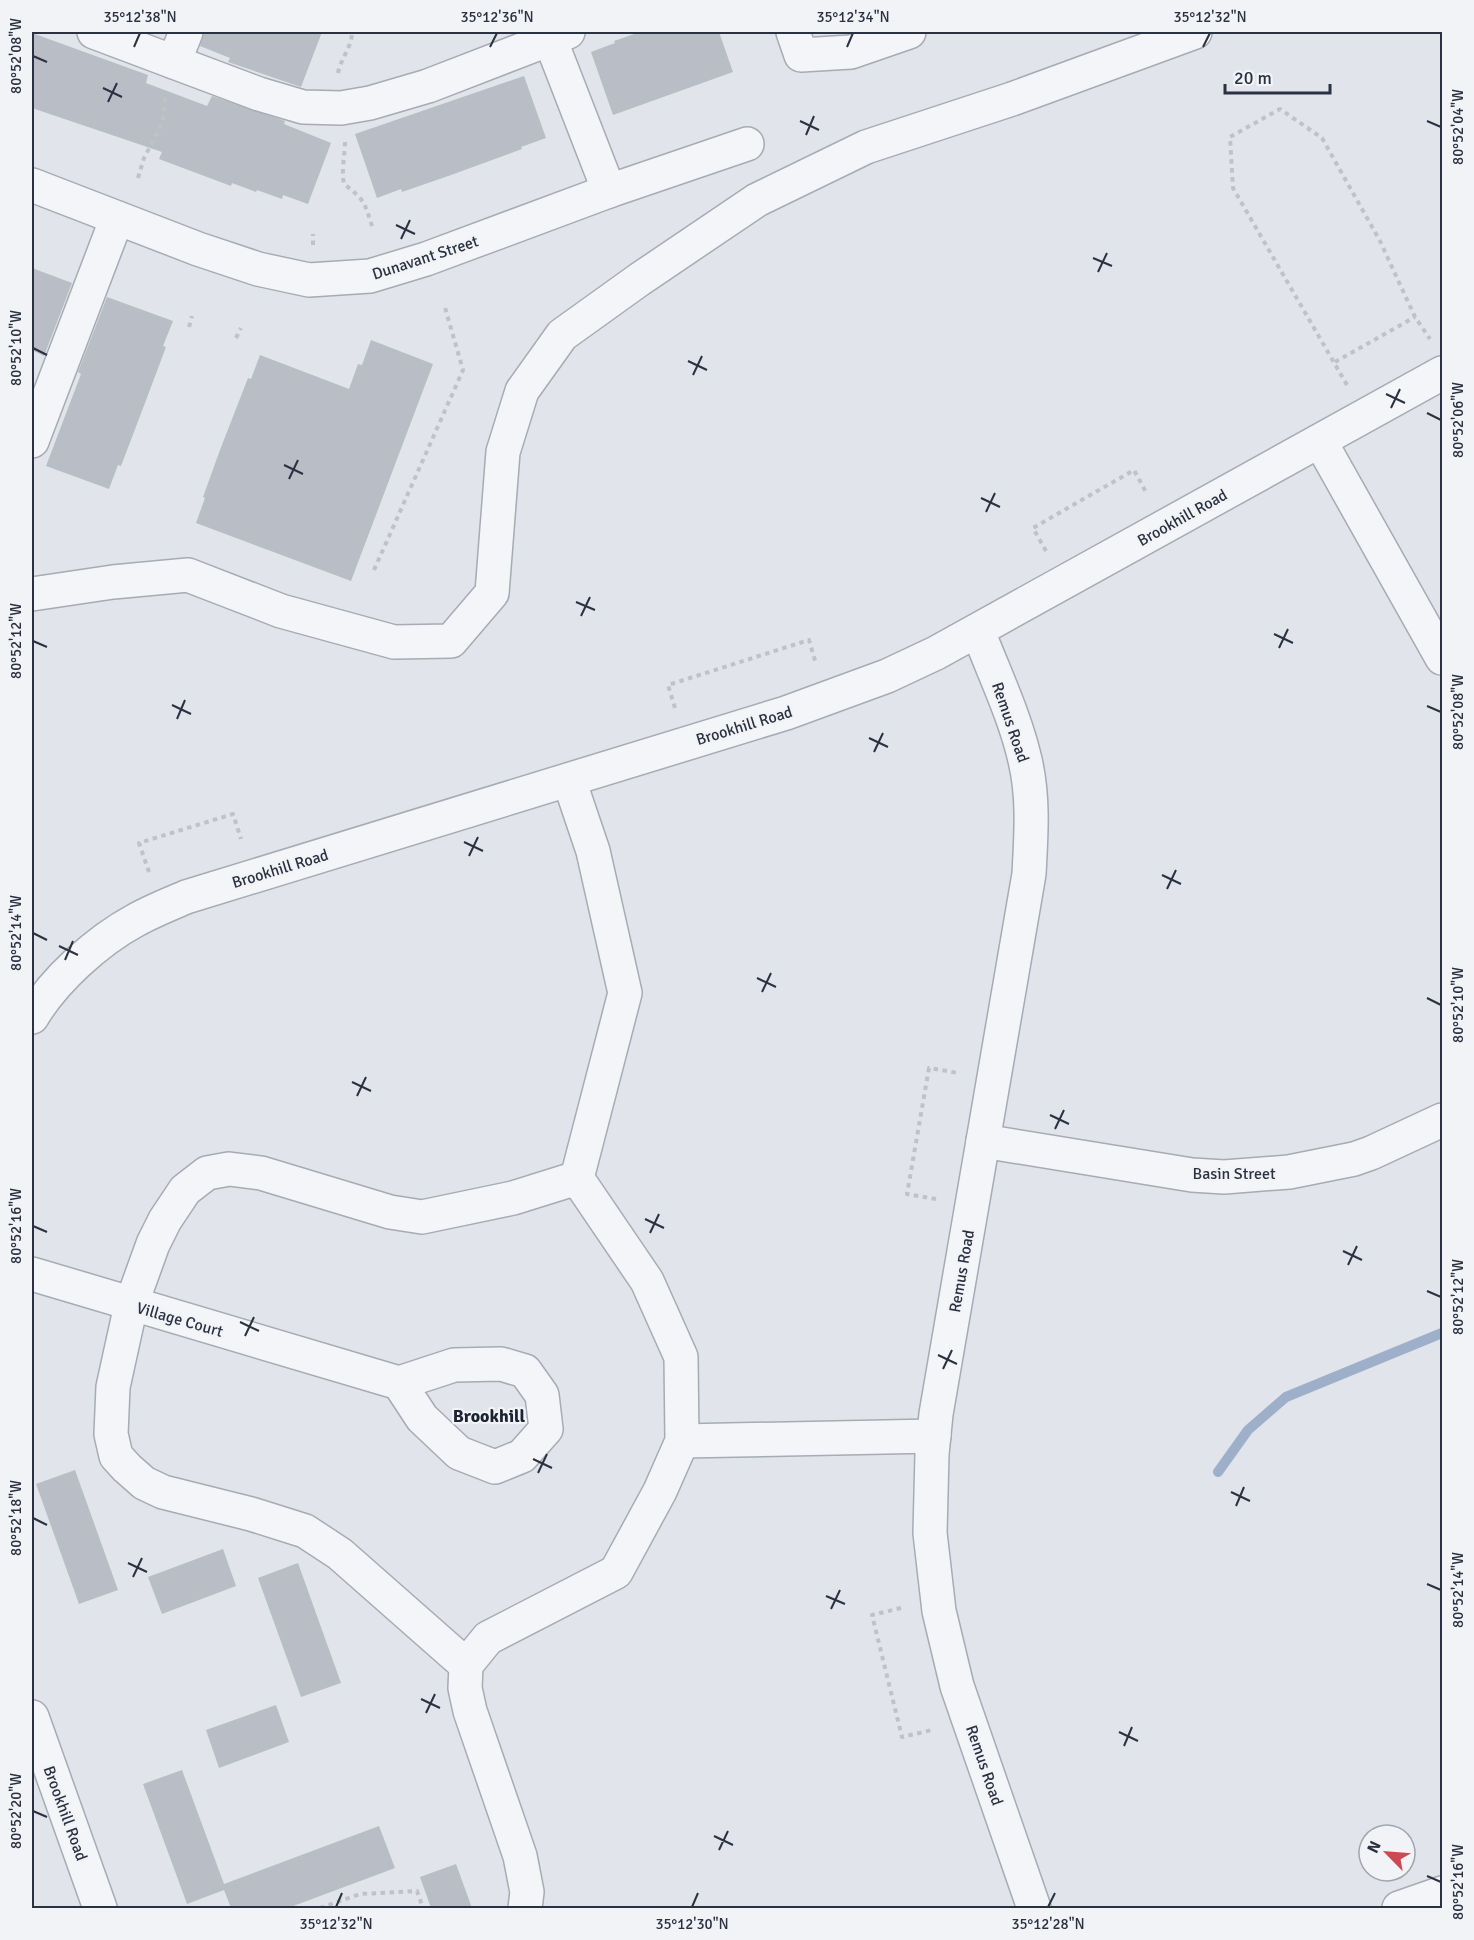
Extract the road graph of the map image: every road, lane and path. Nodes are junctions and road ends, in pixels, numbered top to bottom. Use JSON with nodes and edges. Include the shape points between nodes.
{"nodes":[{"id":1,"x":94,"y":32,"type":"edge"},
{"id":2,"x":186,"y":32,"type":"edge"},
{"id":3,"x":352,"y":32,"type":"edge"},
{"id":4,"x":793,"y":32,"type":"edge"},
{"id":5,"x":909,"y":32,"type":"edge"},
{"id":6,"x":1196,"y":32,"type":"edge"},
{"id":7,"x":559,"y":35,"type":"edge"},
{"id":8,"x":170,"y":76,"type":"junction"},
{"id":9,"x":338,"y":77,"type":"dead end"},
{"id":10,"x":345,"y":136,"type":"dead end"},
{"id":11,"x":747,"y":144,"type":"dead end"},
{"id":12,"x":138,"y":178,"type":"dead end"},
{"id":13,"x":32,"y":185,"type":"edge"},
{"id":14,"x":609,"y":191,"type":"junction"},
{"id":15,"x":117,"y":218,"type":"junction"},
{"id":16,"x":373,"y":229,"type":"dead end"},
{"id":17,"x":444,"y":304,"type":"dead end"},
{"id":18,"x":192,"y":316,"type":"dead end"},
{"id":19,"x":1415,"y":316,"type":"junction"},
{"id":20,"x":189,"y":327,"type":"dead end"},
{"id":21,"x":241,"y":328,"type":"dead end"},
{"id":22,"x":236,"y":338,"type":"dead end"},
{"id":23,"x":1430,"y":339,"type":"dead end"},
{"id":24,"x":1335,"y":362,"type":"junction"},
{"id":25,"x":1443,"y":373,"type":"edge"},
{"id":26,"x":1347,"y":385,"type":"dead end"},
{"id":27,"x":32,"y":441,"type":"edge"},
{"id":28,"x":1320,"y":441,"type":"junction"},
{"id":29,"x":1147,"y":494,"type":"dead end"},
{"id":30,"x":1046,"y":551,"type":"dead end"},
{"id":31,"x":374,"y":570,"type":"dead end"},
{"id":32,"x":32,"y":594,"type":"edge"},
{"id":33,"x":978,"y":631,"type":"junction"},
{"id":34,"x":1443,"y":658,"type":"edge"},
{"id":35,"x":816,"y":664,"type":"dead end"},
{"id":36,"x":675,"y":708,"type":"dead end"},
{"id":37,"x":569,"y":780,"type":"junction"},
{"id":38,"x":241,"y":839,"type":"dead end"},
{"id":39,"x":149,"y":872,"type":"dead end"},
{"id":40,"x":36,"y":1002,"type":"edge"},
{"id":41,"x":958,"y":1073,"type":"dead end"},
{"id":42,"x":1443,"y":1120,"type":"edge"},
{"id":43,"x":983,"y":1141,"type":"junction"},
{"id":44,"x":577,"y":1178,"type":"junction"},
{"id":45,"x":936,"y":1199,"type":"dead end"},
{"id":46,"x":32,"y":1274,"type":"edge"},
{"id":47,"x":131,"y":1305,"type":"junction"},
{"id":48,"x":399,"y":1383,"type":"dead end"},
{"id":49,"x":934,"y":1436,"type":"junction"},
{"id":50,"x":682,"y":1441,"type":"junction"},
{"id":51,"x":901,"y":1608,"type":"dead end"},
{"id":52,"x":466,"y":1665,"type":"junction"},
{"id":53,"x":32,"y":1717,"type":"edge"},
{"id":54,"x":932,"y":1730,"type":"dead end"},
{"id":55,"x":1443,"y":1893,"type":"edge"},
{"id":56,"x":100,"y":1908,"type":"edge"},
{"id":57,"x":320,"y":1908,"type":"edge"},
{"id":58,"x":423,"y":1908,"type":"edge"},
{"id":59,"x":525,"y":1908,"type":"edge"},
{"id":60,"x":1034,"y":1908,"type":"edge"},
{"id":61,"x":1399,"y":1908,"type":"edge"}],
"edges":[{"from":1,"to":8,"type":"street"},
{"from":2,"to":8,"type":"street"},
{"from":3,"to":9,"type":"path"},
{"from":4,"to":5,"type":"street","via":[[801,55],[851,52]]},
{"from":6,"to":32,"type":"street","via":[[866,147],[757,200],[562,335],[522,391],[503,452],[492,593],[451,641],[394,642],[281,611],[188,575]]},
{"from":7,"to":8,"type":"street","via":[[428,86],[341,108],[303,107]]},
{"from":7,"to":14,"type":"street"},
{"from":8,"to":12,"type":"path","via":[[164,116]]},
{"from":10,"to":16,"type":"path","via":[[344,184],[364,201]]},
{"from":11,"to":14,"type":"street","name":"Dunavant Street"},
{"from":13,"to":15,"type":"street","name":"Dunavant Street"},
{"from":14,"to":15,"type":"street","name":"Dunavant Street","via":[[426,260],[370,276],[309,280],[258,269]]},
{"from":15,"to":27,"type":"street"},
{"from":17,"to":31,"type":"path","via":[[462,370]]},
{"from":18,"to":20,"type":"path"},
{"from":19,"to":23,"type":"path"},
{"from":19,"to":24,"type":"path"},
{"from":19,"to":24,"type":"path","via":[[1380,241],[1322,138],[1280,110],[1230,137],[1233,188]]},
{"from":21,"to":22,"type":"path"},
{"from":24,"to":26,"type":"path"},
{"from":25,"to":28,"type":"street","name":"Brookhill Road"},
{"from":28,"to":33,"type":"street","name":"Brookhill Road"},
{"from":28,"to":34,"type":"street"},
{"from":29,"to":30,"type":"path","via":[[1134,470],[1033,528]]},
{"from":33,"to":37,"type":"street","name":"Brookhill Road","via":[[887,676],[786,713]]},
{"from":33,"to":43,"type":"street","name":"Remus Road","via":[[1019,735],[1032,818],[1029,874]]},
{"from":35,"to":36,"type":"path","via":[[808,640],[668,684]]},
{"from":37,"to":40,"type":"street","name":"Brookhill Road","via":[[186,897],[136,919],[112,935]]},
{"from":37,"to":44,"type":"street","via":[[593,851],[625,993]]},
{"from":38,"to":39,"type":"path","via":[[233,814],[139,843]]},
{"from":41,"to":45,"type":"path","via":[[929,1068],[911,1171],[907,1194]]},
{"from":42,"to":43,"type":"street","name":"Basin Street","via":[[1354,1159],[1290,1173],[1224,1177]]},
{"from":43,"to":49,"type":"street","name":"Remus Road"},
{"from":44,"to":47,"type":"street","via":[[513,1198],[422,1217],[390,1212],[261,1173],[229,1169],[207,1173],[185,1190],[165,1220]]},
{"from":44,"to":50,"type":"street","via":[[647,1281],[681,1357]]},
{"from":46,"to":47,"type":"street","name":"Village Court"},
{"from":47,"to":48,"type":"street","name":"Village Court"},
{"from":47,"to":52,"type":"street","via":[[113,1387],[111,1434],[117,1456],[126,1468],[163,1492],[305,1531],[340,1554]]},
{"from":49,"to":50,"type":"street"},
{"from":49,"to":60,"type":"street","name":"Remus Road","via":[[930,1533],[939,1611],[957,1686]]},
{"from":50,"to":52,"type":"street","via":[[616,1572],[488,1638]]},
{"from":51,"to":54,"type":"path","via":[[872,1615],[899,1726],[902,1737]]},
{"from":52,"to":59,"type":"street","via":[[470,1711],[520,1856],[527,1892]]},
{"from":53,"to":56,"type":"street","name":"Brookhill Road"},
{"from":55,"to":61,"type":"street"},
{"from":57,"to":58,"type":"path","via":[[360,1894],[417,1891]]}]}
